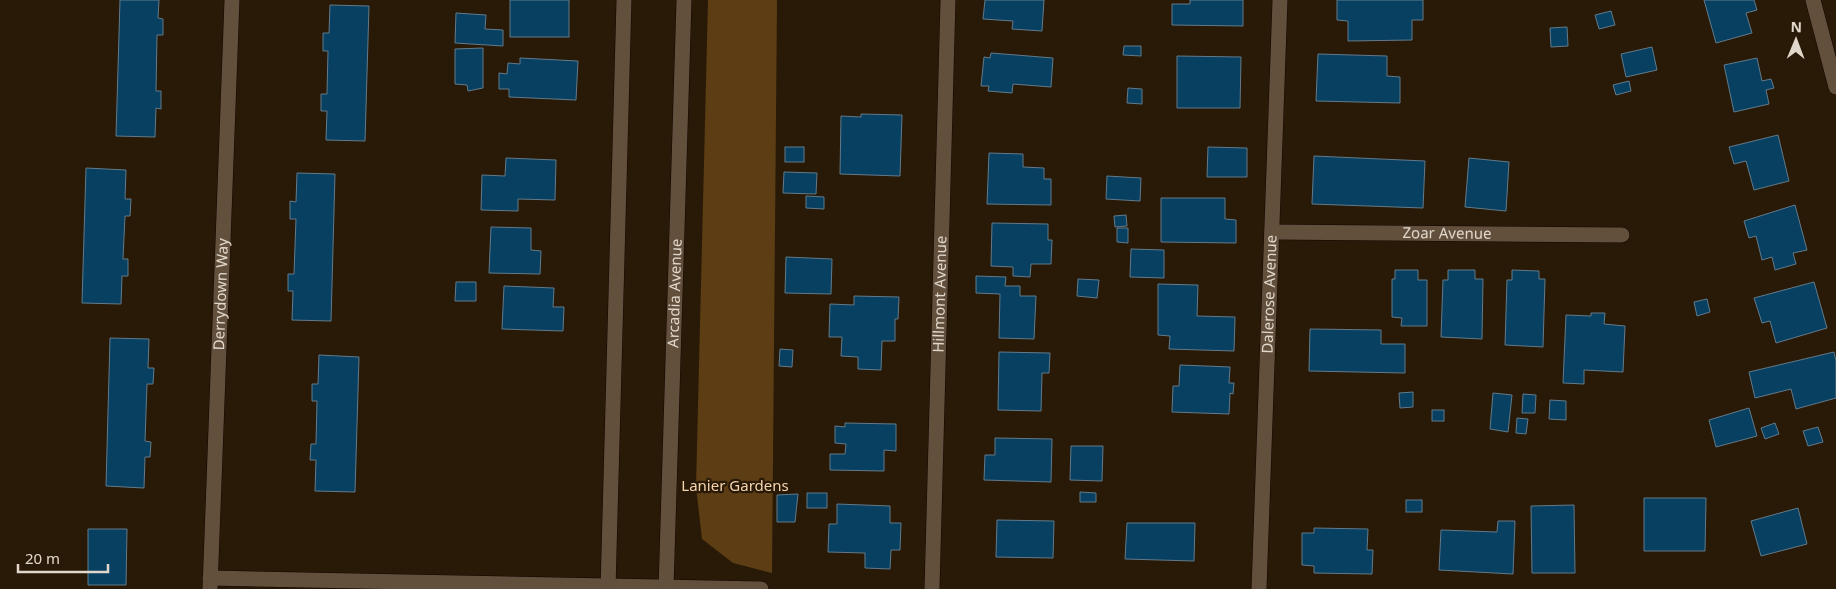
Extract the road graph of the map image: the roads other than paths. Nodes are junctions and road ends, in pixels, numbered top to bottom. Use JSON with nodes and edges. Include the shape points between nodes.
{"nodes":[{"id":1,"x":232,"y":0,"type":"edge"},
{"id":2,"x":624,"y":0,"type":"edge"},
{"id":3,"x":684,"y":0,"type":"edge"},
{"id":4,"x":948,"y":0,"type":"edge"},
{"id":5,"x":1280,"y":0,"type":"edge"},
{"id":6,"x":1813,"y":0,"type":"edge"},
{"id":7,"x":1836,"y":87,"type":"edge"},
{"id":8,"x":1272,"y":232,"type":"junction"},
{"id":9,"x":1622,"y":235,"type":"dead end"},
{"id":10,"x":210,"y":583,"type":"edge"},
{"id":11,"x":608,"y":587,"type":"edge"},
{"id":12,"x":666,"y":588,"type":"edge"},
{"id":13,"x":761,"y":589,"type":"edge"},
{"id":14,"x":932,"y":589,"type":"edge"},
{"id":15,"x":1259,"y":589,"type":"edge"}],
"edges":[{"from":1,"to":10,"type":"street","name":"Derrydown Way"},
{"from":2,"to":11,"type":"street"},
{"from":3,"to":12,"type":"street","name":"Arcadia Avenue"},
{"from":4,"to":14,"type":"street","name":"Hillmont Avenue"},
{"from":5,"to":8,"type":"street","name":"Dalerose Avenue"},
{"from":6,"to":7,"type":"street"},
{"from":8,"to":9,"type":"street","name":"Zoar Avenue"},
{"from":8,"to":15,"type":"street","name":"Dalerose Avenue"},
{"from":10,"to":11,"type":"street"},
{"from":11,"to":12,"type":"street"},
{"from":12,"to":13,"type":"street"}]}
